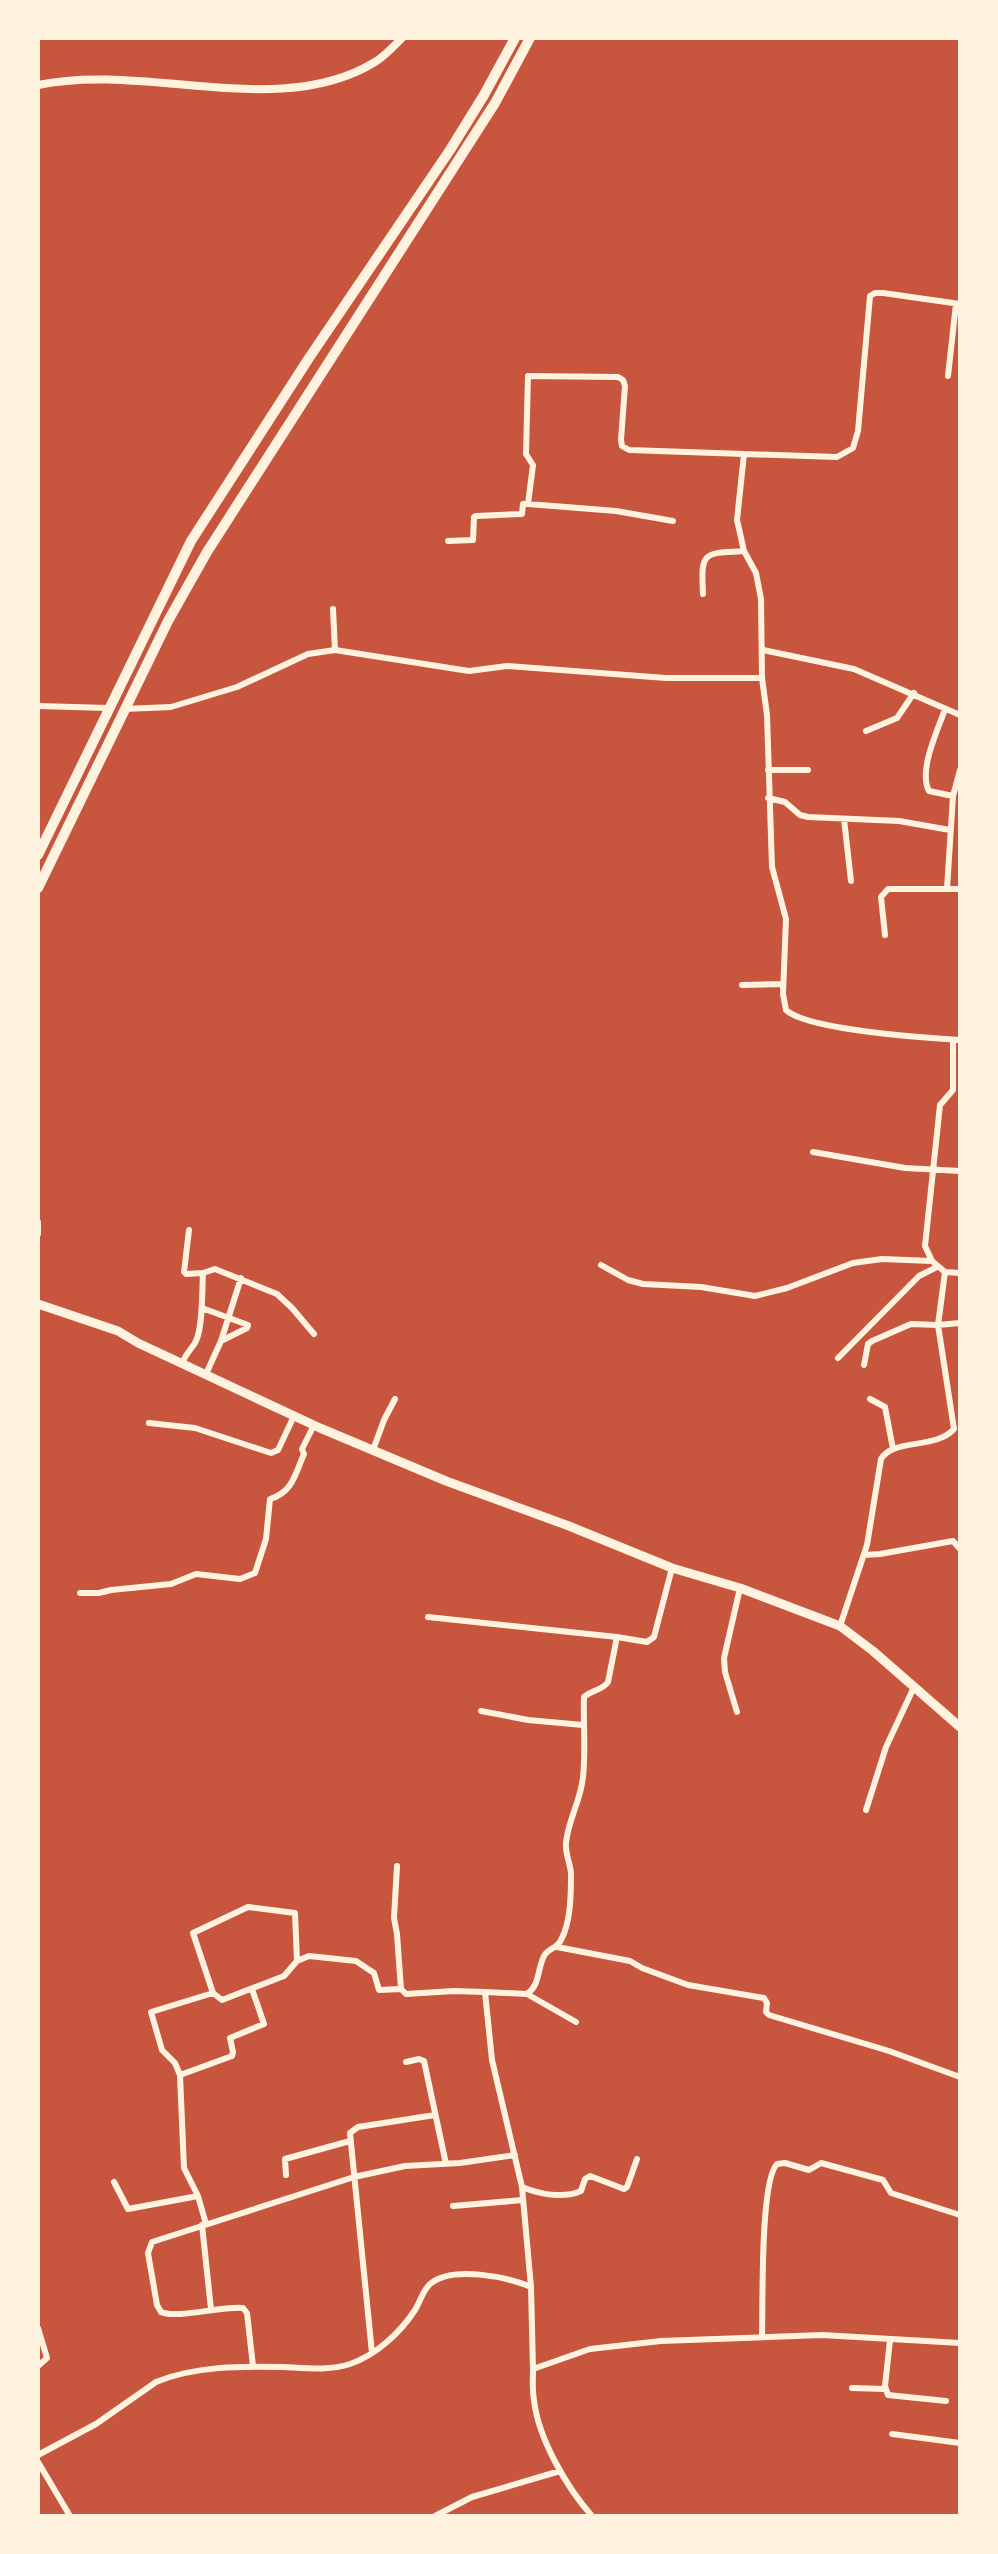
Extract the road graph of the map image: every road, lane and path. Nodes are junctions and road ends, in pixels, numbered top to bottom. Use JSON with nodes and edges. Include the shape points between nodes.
{"nodes":[{"id":1,"x":402,"y":38,"type":"edge"},
{"id":2,"x":515,"y":38,"type":"edge"},
{"id":3,"x":530,"y":38,"type":"edge"},
{"id":4,"x":38,"y":85,"type":"edge"},
{"id":5,"x":484,"y":95,"type":"junction"},
{"id":6,"x":495,"y":103,"type":"junction"},
{"id":7,"x":958,"y":304,"type":"edge"},
{"id":8,"x":948,"y":376,"type":"dead end"},
{"id":9,"x":744,"y":454,"type":"junction"},
{"id":10,"x":528,"y":504,"type":"junction"},
{"id":11,"x":673,"y":521,"type":"dead end"},
{"id":12,"x":448,"y":541,"type":"dead end"},
{"id":13,"x":744,"y":551,"type":"junction"},
{"id":14,"x":703,"y":594,"type":"dead end"},
{"id":15,"x":333,"y":609,"type":"dead end"},
{"id":16,"x":335,"y":650,"type":"junction"},
{"id":17,"x":763,"y":650,"type":"junction"},
{"id":18,"x":762,"y":678,"type":"junction"},
{"id":19,"x":914,"y":693,"type":"junction"},
{"id":20,"x":38,"y":706,"type":"edge"},
{"id":21,"x":108,"y":708,"type":"junction"},
{"id":22,"x":124,"y":709,"type":"junction"},
{"id":23,"x":945,"y":709,"type":"junction"},
{"id":24,"x":960,"y":715,"type":"edge"},
{"id":25,"x":866,"y":731,"type":"dead end"},
{"id":26,"x":768,"y":770,"type":"junction"},
{"id":27,"x":808,"y":770,"type":"dead end"},
{"id":28,"x":960,"y":770,"type":"edge"},
{"id":29,"x":953,"y":796,"type":"junction"},
{"id":30,"x":768,"y":798,"type":"junction"},
{"id":31,"x":844,"y":819,"type":"junction"},
{"id":32,"x":950,"y":830,"type":"junction"},
{"id":33,"x":38,"y":855,"type":"edge"},
{"id":34,"x":851,"y":881,"type":"dead end"},
{"id":35,"x":38,"y":888,"type":"edge"},
{"id":36,"x":947,"y":889,"type":"junction"},
{"id":37,"x":960,"y":889,"type":"edge"},
{"id":38,"x":885,"y":935,"type":"dead end"},
{"id":39,"x":783,"y":984,"type":"junction"},
{"id":40,"x":742,"y":985,"type":"dead end"},
{"id":41,"x":956,"y":1040,"type":"edge"},
{"id":42,"x":813,"y":1152,"type":"dead end"},
{"id":43,"x":934,"y":1170,"type":"junction"},
{"id":44,"x":960,"y":1171,"type":"edge"},
{"id":45,"x":38,"y":1222,"type":"edge"},
{"id":46,"x":189,"y":1230,"type":"dead end"},
{"id":47,"x":38,"y":1234,"type":"edge"},
{"id":48,"x":934,"y":1264,"type":"junction"},
{"id":49,"x":601,"y":1265,"type":"dead end"},
{"id":50,"x":945,"y":1272,"type":"junction"},
{"id":51,"x":203,"y":1273,"type":"junction"},
{"id":52,"x":960,"y":1273,"type":"edge"},
{"id":53,"x":241,"y":1278,"type":"junction"},
{"id":54,"x":38,"y":1304,"type":"edge"},
{"id":55,"x":202,"y":1308,"type":"junction"},
{"id":56,"x":228,"y":1318,"type":"junction"},
{"id":57,"x":960,"y":1323,"type":"edge"},
{"id":58,"x":938,"y":1325,"type":"junction"},
{"id":59,"x":314,"y":1334,"type":"dead end"},
{"id":60,"x":221,"y":1341,"type":"junction"},
{"id":61,"x":838,"y":1358,"type":"dead end"},
{"id":62,"x":182,"y":1364,"type":"junction"},
{"id":63,"x":864,"y":1365,"type":"dead end"},
{"id":64,"x":206,"y":1374,"type":"junction"},
{"id":65,"x":395,"y":1399,"type":"dead end"},
{"id":66,"x":870,"y":1399,"type":"dead end"},
{"id":67,"x":294,"y":1416,"type":"junction"},
{"id":68,"x":149,"y":1423,"type":"dead end"},
{"id":69,"x":314,"y":1425,"type":"junction"},
{"id":70,"x":893,"y":1449,"type":"junction"},
{"id":71,"x":373,"y":1450,"type":"junction"},
{"id":72,"x":960,"y":1549,"type":"edge"},
{"id":73,"x":864,"y":1555,"type":"junction"},
{"id":74,"x":672,"y":1568,"type":"junction"},
{"id":75,"x":740,"y":1588,"type":"junction"},
{"id":76,"x":80,"y":1593,"type":"dead end"},
{"id":77,"x":428,"y":1617,"type":"dead end"},
{"id":78,"x":840,"y":1626,"type":"junction"},
{"id":79,"x":617,"y":1637,"type":"junction"},
{"id":80,"x":914,"y":1686,"type":"junction"},
{"id":81,"x":481,"y":1711,"type":"dead end"},
{"id":82,"x":737,"y":1712,"type":"dead end"},
{"id":83,"x":583,"y":1725,"type":"junction"},
{"id":84,"x":960,"y":1727,"type":"edge"},
{"id":85,"x":866,"y":1810,"type":"dead end"},
{"id":86,"x":397,"y":1866,"type":"dead end"},
{"id":87,"x":557,"y":1947,"type":"junction"},
{"id":88,"x":297,"y":1961,"type":"junction"},
{"id":89,"x":252,"y":1989,"type":"junction"},
{"id":90,"x":401,"y":1989,"type":"junction"},
{"id":91,"x":485,"y":1992,"type":"junction"},
{"id":92,"x":213,"y":1993,"type":"junction"},
{"id":93,"x":527,"y":1994,"type":"junction"},
{"id":94,"x":576,"y":2022,"type":"dead end"},
{"id":95,"x":406,"y":2062,"type":"dead end"},
{"id":96,"x":180,"y":2075,"type":"junction"},
{"id":97,"x":960,"y":2077,"type":"edge"},
{"id":98,"x":435,"y":2115,"type":"junction"},
{"id":99,"x":350,"y":2141,"type":"junction"},
{"id":100,"x":515,"y":2155,"type":"junction"},
{"id":101,"x":637,"y":2159,"type":"dead end"},
{"id":102,"x":446,"y":2164,"type":"junction"},
{"id":103,"x":286,"y":2175,"type":"dead end"},
{"id":104,"x":354,"y":2177,"type":"junction"},
{"id":105,"x":114,"y":2182,"type":"dead end"},
{"id":106,"x":522,"y":2187,"type":"junction"},
{"id":107,"x":198,"y":2196,"type":"junction"},
{"id":108,"x":523,"y":2200,"type":"junction"},
{"id":109,"x":453,"y":2206,"type":"dead end"},
{"id":110,"x":960,"y":2215,"type":"edge"},
{"id":111,"x":204,"y":2225,"type":"junction"},
{"id":112,"x":531,"y":2287,"type":"junction"},
{"id":113,"x":211,"y":2309,"type":"junction"},
{"id":114,"x":38,"y":2328,"type":"edge"},
{"id":115,"x":762,"y":2336,"type":"junction"},
{"id":116,"x":890,"y":2340,"type":"junction"},
{"id":117,"x":960,"y":2343,"type":"edge"},
{"id":118,"x":372,"y":2353,"type":"junction"},
{"id":119,"x":38,"y":2366,"type":"edge"},
{"id":120,"x":253,"y":2366,"type":"junction"},
{"id":121,"x":533,"y":2369,"type":"junction"},
{"id":122,"x":852,"y":2388,"type":"dead end"},
{"id":123,"x":885,"y":2389,"type":"junction"},
{"id":124,"x":946,"y":2401,"type":"dead end"},
{"id":125,"x":892,"y":2434,"type":"dead end"},
{"id":126,"x":960,"y":2443,"type":"edge"},
{"id":127,"x":38,"y":2455,"type":"edge"},
{"id":128,"x":38,"y":2462,"type":"edge"},
{"id":129,"x":560,"y":2471,"type":"junction"},
{"id":130,"x":70,"y":2516,"type":"edge"},
{"id":131,"x":435,"y":2516,"type":"edge"},
{"id":132,"x":592,"y":2516,"type":"edge"}],
"edges":[{"from":1,"to":4,"type":"street","via":[[378,61],[307,87],[127,79]]},
{"from":2,"to":5,"type":"main road"},
{"from":3,"to":6,"type":"main road"},
{"from":5,"to":6,"type":"main road"},
{"from":5,"to":21,"type":"main road","via":[[191,541]]},
{"from":6,"to":22,"type":"main road","via":[[207,552]]},
{"from":7,"to":8,"type":"street"},
{"from":7,"to":9,"type":"street","via":[[883,293],[870,296],[858,431],[848,453]]},
{"from":9,"to":10,"type":"street","via":[[629,450],[621,440],[623,380],[528,376],[526,454],[533,465]]},
{"from":9,"to":13,"type":"street","via":[[737,520]]},
{"from":10,"to":11,"type":"street"},
{"from":10,"to":12,"type":"street","via":[[523,504],[522,514],[476,516],[473,540]]},
{"from":13,"to":14,"type":"street","via":[[706,557]]},
{"from":13,"to":17,"type":"street","via":[[758,580]]},
{"from":15,"to":16,"type":"street"},
{"from":16,"to":18,"type":"street","via":[[469,671],[507,666],[666,678]]},
{"from":16,"to":22,"type":"street","via":[[308,654],[251,681],[171,707]]},
{"from":17,"to":18,"type":"street"},
{"from":17,"to":19,"type":"street","via":[[844,666]]},
{"from":18,"to":26,"type":"street"},
{"from":19,"to":23,"type":"street"},
{"from":19,"to":25,"type":"street","via":[[897,718]]},
{"from":20,"to":21,"type":"street"},
{"from":21,"to":33,"type":"main road"},
{"from":22,"to":35,"type":"main road"},
{"from":23,"to":24,"type":"street"},
{"from":23,"to":29,"type":"street","via":[[926,783],[929,791]]},
{"from":26,"to":27,"type":"street"},
{"from":26,"to":30,"type":"street"},
{"from":28,"to":29,"type":"street"},
{"from":29,"to":32,"type":"street"},
{"from":30,"to":31,"type":"street","via":[[785,802],[800,815]]},
{"from":30,"to":39,"type":"street","via":[[772,867],[786,919]]},
{"from":31,"to":32,"type":"street"},
{"from":31,"to":34,"type":"street"},
{"from":32,"to":36,"type":"street"},
{"from":36,"to":37,"type":"street"},
{"from":36,"to":38,"type":"street","via":[[888,889],[881,897]]},
{"from":39,"to":40,"type":"street"},
{"from":39,"to":41,"type":"street","via":[[786,1010],[799,1018]]},
{"from":41,"to":43,"type":"street","via":[[953,1090],[940,1105]]},
{"from":42,"to":43,"type":"street"},
{"from":43,"to":44,"type":"street"},
{"from":43,"to":48,"type":"street","via":[[925,1246]]},
{"from":45,"to":47,"type":"street"},
{"from":46,"to":51,"type":"street","via":[[184,1272]]},
{"from":48,"to":49,"type":"street","via":[[861,1261],[755,1296],[643,1284]]},
{"from":48,"to":50,"type":"street"},
{"from":48,"to":61,"type":"street"},
{"from":50,"to":52,"type":"street"},
{"from":50,"to":58,"type":"street"},
{"from":51,"to":53,"type":"street","via":[[215,1269]]},
{"from":51,"to":55,"type":"street"},
{"from":53,"to":56,"type":"street"},
{"from":53,"to":59,"type":"street","via":[[285,1301]]},
{"from":54,"to":62,"type":"main road","via":[[118,1331]]},
{"from":55,"to":56,"type":"street"},
{"from":55,"to":62,"type":"street","via":[[196,1341]]},
{"from":56,"to":60,"type":"street"},
{"from":56,"to":60,"type":"street","via":[[248,1326]]},
{"from":57,"to":58,"type":"street"},
{"from":58,"to":63,"type":"street","via":[[911,1324],[872,1341]]},
{"from":58,"to":70,"type":"street","via":[[954,1429],[937,1441]]},
{"from":60,"to":64,"type":"street"},
{"from":62,"to":64,"type":"main road"},
{"from":64,"to":67,"type":"main road"},
{"from":65,"to":71,"type":"street"},
{"from":66,"to":70,"type":"street","via":[[885,1407]]},
{"from":67,"to":68,"type":"street","via":[[278,1450],[271,1453],[195,1428]]},
{"from":67,"to":69,"type":"main road"},
{"from":69,"to":71,"type":"main road"},
{"from":69,"to":76,"type":"street","via":[[290,1488],[270,1499],[255,1573],[240,1579],[196,1574],[171,1584]]},
{"from":70,"to":73,"type":"street","via":[[879,1464]]},
{"from":71,"to":74,"type":"main road"},
{"from":72,"to":73,"type":"street","via":[[953,1541]]},
{"from":73,"to":78,"type":"street"},
{"from":74,"to":75,"type":"main road"},
{"from":74,"to":79,"type":"street","via":[[654,1637],[647,1642]]},
{"from":75,"to":78,"type":"main road"},
{"from":75,"to":82,"type":"street","via":[[724,1658]]},
{"from":77,"to":79,"type":"street"},
{"from":78,"to":80,"type":"main road"},
{"from":79,"to":83,"type":"street","via":[[608,1682],[584,1697]]},
{"from":80,"to":84,"type":"main road"},
{"from":80,"to":85,"type":"street","via":[[886,1747]]},
{"from":81,"to":83,"type":"street"},
{"from":83,"to":87,"type":"street","via":[[583,1776],[566,1844],[570,1900]]},
{"from":86,"to":90,"type":"street","via":[[394,1918]]},
{"from":87,"to":93,"type":"street","via":[[543,1958],[536,1984]]},
{"from":87,"to":97,"type":"street","via":[[630,1961],[688,1985],[764,1998],[769,2015]]},
{"from":88,"to":89,"type":"street","via":[[284,1976]]},
{"from":88,"to":90,"type":"street","via":[[314,1955],[356,1961],[374,1973],[378,1989]]},
{"from":88,"to":92,"type":"street","via":[[296,1913],[243,1909],[193,1933]]},
{"from":89,"to":92,"type":"street","via":[[222,2000]]},
{"from":89,"to":96,"type":"street","via":[[264,2024],[229,2039],[232,2056]]},
{"from":90,"to":91,"type":"street","via":[[406,1994]]},
{"from":91,"to":93,"type":"street"},
{"from":91,"to":100,"type":"street","via":[[492,2060]]},
{"from":92,"to":96,"type":"street","via":[[151,2011],[162,2050]]},
{"from":93,"to":94,"type":"street"},
{"from":95,"to":98,"type":"street","via":[[423,2060]]},
{"from":96,"to":107,"type":"street","via":[[184,2168]]},
{"from":98,"to":99,"type":"street","via":[[355,2128]]},
{"from":98,"to":102,"type":"street"},
{"from":99,"to":103,"type":"street","via":[[285,2159]]},
{"from":99,"to":104,"type":"street"},
{"from":100,"to":102,"type":"street"},
{"from":100,"to":106,"type":"street"},
{"from":101,"to":106,"type":"street","via":[[624,2189],[590,2176],[581,2191],[568,2196]]},
{"from":102,"to":104,"type":"street"},
{"from":104,"to":111,"type":"street"},
{"from":104,"to":118,"type":"street"},
{"from":105,"to":107,"type":"street","via":[[128,2209]]},
{"from":106,"to":108,"type":"street"},
{"from":107,"to":111,"type":"street"},
{"from":108,"to":109,"type":"street"},
{"from":108,"to":112,"type":"street"},
{"from":110,"to":115,"type":"street","via":[[891,2193],[883,2180],[821,2163],[807,2170],[777,2164],[771,2173],[765,2223]]},
{"from":111,"to":113,"type":"street"},
{"from":111,"to":113,"type":"street","via":[[152,2242],[148,2253],[161,2312]]},
{"from":112,"to":118,"type":"street","via":[[492,2275],[439,2279],[425,2290],[399,2330]]},
{"from":112,"to":121,"type":"street"},
{"from":113,"to":120,"type":"street","via":[[245,2310]]},
{"from":114,"to":119,"type":"street","via":[[47,2358]]},
{"from":115,"to":116,"type":"street"},
{"from":115,"to":121,"type":"street","via":[[590,2349]]},
{"from":116,"to":117,"type":"street"},
{"from":116,"to":123,"type":"street"},
{"from":118,"to":120,"type":"street","via":[[337,2367]]},
{"from":120,"to":127,"type":"street","via":[[164,2378]]},
{"from":121,"to":129,"type":"street","via":[[536,2412]]},
{"from":122,"to":123,"type":"street"},
{"from":123,"to":124,"type":"street","via":[[892,2397]]},
{"from":125,"to":126,"type":"street"},
{"from":128,"to":130,"type":"street"},
{"from":129,"to":131,"type":"street","via":[[472,2497]]},
{"from":129,"to":132,"type":"street"}]}
